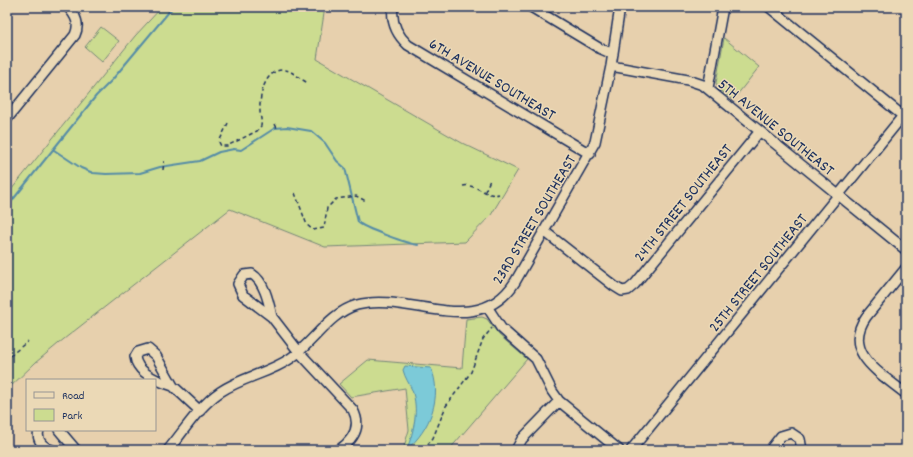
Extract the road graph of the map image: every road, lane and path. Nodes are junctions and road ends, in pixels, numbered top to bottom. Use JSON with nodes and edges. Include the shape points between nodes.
{"nodes":[{"id":1,"x":68,"y":7,"type":"edge"},
{"id":2,"x":393,"y":7,"type":"edge"},
{"id":3,"x":531,"y":7,"type":"edge"},
{"id":4,"x":620,"y":7,"type":"edge"},
{"id":5,"x":723,"y":7,"type":"edge"},
{"id":6,"x":769,"y":7,"type":"edge"},
{"id":7,"x":613,"y":54,"type":"junction"},
{"id":8,"x":611,"y":66,"type":"junction"},
{"id":9,"x":309,"y":84,"type":"dead end"},
{"id":10,"x":708,"y":88,"type":"junction"},
{"id":11,"x":904,"y":114,"type":"edge"},
{"id":12,"x":7,"y":119,"type":"edge"},
{"id":13,"x":228,"y":123,"type":"dead end"},
{"id":14,"x":275,"y":124,"type":"dead end"},
{"id":15,"x":278,"y":130,"type":"dead end"},
{"id":16,"x":760,"y":131,"type":"junction"},
{"id":17,"x":590,"y":154,"type":"junction"},
{"id":18,"x":164,"y":161,"type":"dead end"},
{"id":19,"x":163,"y":170,"type":"dead end"},
{"id":20,"x":490,"y":180,"type":"dead end"},
{"id":21,"x":463,"y":186,"type":"dead end"},
{"id":22,"x":485,"y":192,"type":"junction"},
{"id":23,"x":295,"y":193,"type":"dead end"},
{"id":24,"x":499,"y":194,"type":"dead end"},
{"id":25,"x":838,"y":196,"type":"junction"},
{"id":26,"x":366,"y":200,"type":"dead end"},
{"id":27,"x":544,"y":231,"type":"junction"},
{"id":28,"x":906,"y":250,"type":"edge"},
{"id":29,"x":906,"y":268,"type":"edge"},
{"id":30,"x":488,"y":308,"type":"junction"},
{"id":31,"x":272,"y":317,"type":"junction"},
{"id":32,"x":496,"y":323,"type":"junction"},
{"id":33,"x":28,"y":340,"type":"dead end"},
{"id":34,"x":299,"y":352,"type":"junction"},
{"id":35,"x":10,"y":356,"type":"dead end"},
{"id":36,"x":173,"y":386,"type":"junction"},
{"id":37,"x":906,"y":394,"type":"edge"},
{"id":38,"x":559,"y":401,"type":"junction"},
{"id":39,"x":200,"y":411,"type":"junction"},
{"id":40,"x":39,"y":431,"type":"edge"},
{"id":41,"x":60,"y":431,"type":"edge"},
{"id":42,"x":52,"y":450,"type":"edge"},
{"id":43,"x":76,"y":450,"type":"edge"},
{"id":44,"x":168,"y":450,"type":"edge"},
{"id":45,"x":339,"y":450,"type":"edge"},
{"id":46,"x":423,"y":450,"type":"edge"},
{"id":47,"x":516,"y":450,"type":"edge"},
{"id":48,"x":619,"y":450,"type":"edge"},
{"id":49,"x":631,"y":450,"type":"edge"},
{"id":50,"x":770,"y":450,"type":"edge"},
{"id":51,"x":802,"y":450,"type":"edge"}],
"edges":[{"from":1,"to":12,"type":"street","via":[[78,24],[77,32]]},
{"from":2,"to":17,"type":"street","name":"6TH AVENUE SOUTHEAST","via":[[393,18],[400,36],[413,48]]},
{"from":3,"to":7,"type":"street"},
{"from":4,"to":7,"type":"street","name":"23RD STREET SOUTHEAST"},
{"from":5,"to":10,"type":"street"},
{"from":6,"to":11,"type":"street"},
{"from":7,"to":8,"type":"street","name":"23RD STREET SOUTHEAST"},
{"from":8,"to":10,"type":"street","name":"5TH AVENUE SOUTHEAST","via":[[688,80]]},
{"from":8,"to":17,"type":"street","name":"23RD STREET SOUTHEAST","via":[[597,137]]},
{"from":9,"to":13,"type":"path","via":[[290,71],[274,73],[265,82],[262,91],[262,123],[259,129],[227,146],[221,146],[219,142]]},
{"from":10,"to":16,"type":"street","name":"5TH AVENUE SOUTHEAST"},
{"from":11,"to":25,"type":"street","name":"25TH STREET SOUTHEAST"},
{"from":14,"to":15,"type":"path"},
{"from":16,"to":25,"type":"street","name":"5TH AVENUE SOUTHEAST"},
{"from":16,"to":27,"type":"street","name":"24TH STREET SOUTHEAST","via":[[635,284],[625,291],[614,286]]},
{"from":17,"to":27,"type":"street","name":"23RD STREET SOUTHEAST"},
{"from":18,"to":19,"type":"path"},
{"from":20,"to":22,"type":"path"},
{"from":21,"to":22,"type":"path","via":[[471,185]]},
{"from":22,"to":24,"type":"path"},
{"from":23,"to":26,"type":"path","via":[[307,225],[313,230],[324,228],[327,208],[336,199],[356,196]]},
{"from":25,"to":28,"type":"street","name":"5TH AVENUE SOUTHEAST"},
{"from":25,"to":49,"type":"street","name":"25TH STREET SOUTHEAST"},
{"from":27,"to":30,"type":"street","name":"23RD STREET SOUTHEAST","via":[[509,290]]},
{"from":29,"to":37,"type":"street","via":[[863,322],[859,331],[859,346],[866,361]]},
{"from":30,"to":32,"type":"street"},
{"from":30,"to":34,"type":"street","via":[[465,311],[383,303],[360,305],[339,314]]},
{"from":31,"to":31,"type":"street","via":[[240,291],[239,281],[244,275],[252,274],[259,281]]},
{"from":31,"to":34,"type":"street"},
{"from":32,"to":38,"type":"street","via":[[536,359]]},
{"from":32,"to":46,"type":"path","via":[[486,334],[471,372],[446,406],[433,438]]},
{"from":33,"to":35,"type":"path"},
{"from":34,"to":39,"type":"street","via":[[283,363],[223,390]]},
{"from":34,"to":45,"type":"street","via":[[356,415],[357,426],[352,439]]},
{"from":36,"to":36,"type":"street","via":[[139,368],[135,358],[138,352],[145,349],[154,353]]},
{"from":36,"to":39,"type":"street"},
{"from":38,"to":47,"type":"street","via":[[522,439]]},
{"from":38,"to":48,"type":"street"},
{"from":39,"to":44,"type":"street"},
{"from":40,"to":42,"type":"street","via":[[40,442]]},
{"from":41,"to":43,"type":"street"},
{"from":50,"to":51,"type":"street","via":[[781,436],[791,433],[800,439]]}]}
